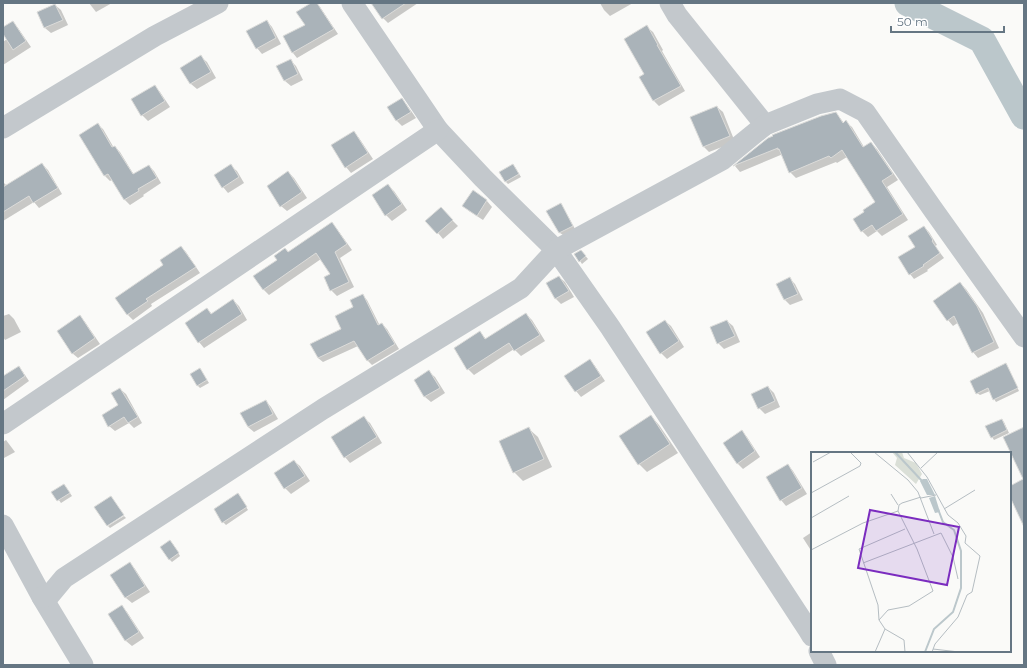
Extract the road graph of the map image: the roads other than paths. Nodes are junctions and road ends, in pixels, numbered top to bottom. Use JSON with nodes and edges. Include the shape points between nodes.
{"nodes":[{"id":1,"x":218,"y":3,"type":"edge"},
{"id":2,"x":352,"y":3,"type":"edge"},
{"id":3,"x":670,"y":3,"type":"edge"},
{"id":4,"x":765,"y":125,"type":"junction"},
{"id":5,"x":3,"y":128,"type":"edge"},
{"id":6,"x":438,"y":130,"type":"junction"},
{"id":7,"x":556,"y":250,"type":"junction"},
{"id":8,"x":1024,"y":337,"type":"edge"},
{"id":9,"x":3,"y":424,"type":"edge"},
{"id":10,"x":3,"y":525,"type":"edge"},
{"id":11,"x":42,"y":597,"type":"junction"},
{"id":12,"x":811,"y":634,"type":"edge"},
{"id":13,"x":820,"y":652,"type":"edge"},
{"id":14,"x":83,"y":665,"type":"edge"},
{"id":15,"x":826,"y":665,"type":"edge"}],
"edges":[{"from":1,"to":5,"type":"street","via":[[154,36]]},
{"from":2,"to":6,"type":"street"},
{"from":3,"to":4,"type":"street"},
{"from":4,"to":7,"type":"street","via":[[722,160]]},
{"from":4,"to":8,"type":"street","via":[[817,104],[840,99],[865,112]]},
{"from":6,"to":7,"type":"street"},
{"from":6,"to":9,"type":"street"},
{"from":7,"to":11,"type":"street","via":[[521,288],[323,409],[64,578],[50,596]]},
{"from":7,"to":12,"type":"street","via":[[610,327]]},
{"from":10,"to":11,"type":"street"},
{"from":11,"to":14,"type":"street"},
{"from":13,"to":15,"type":"street"}]}
